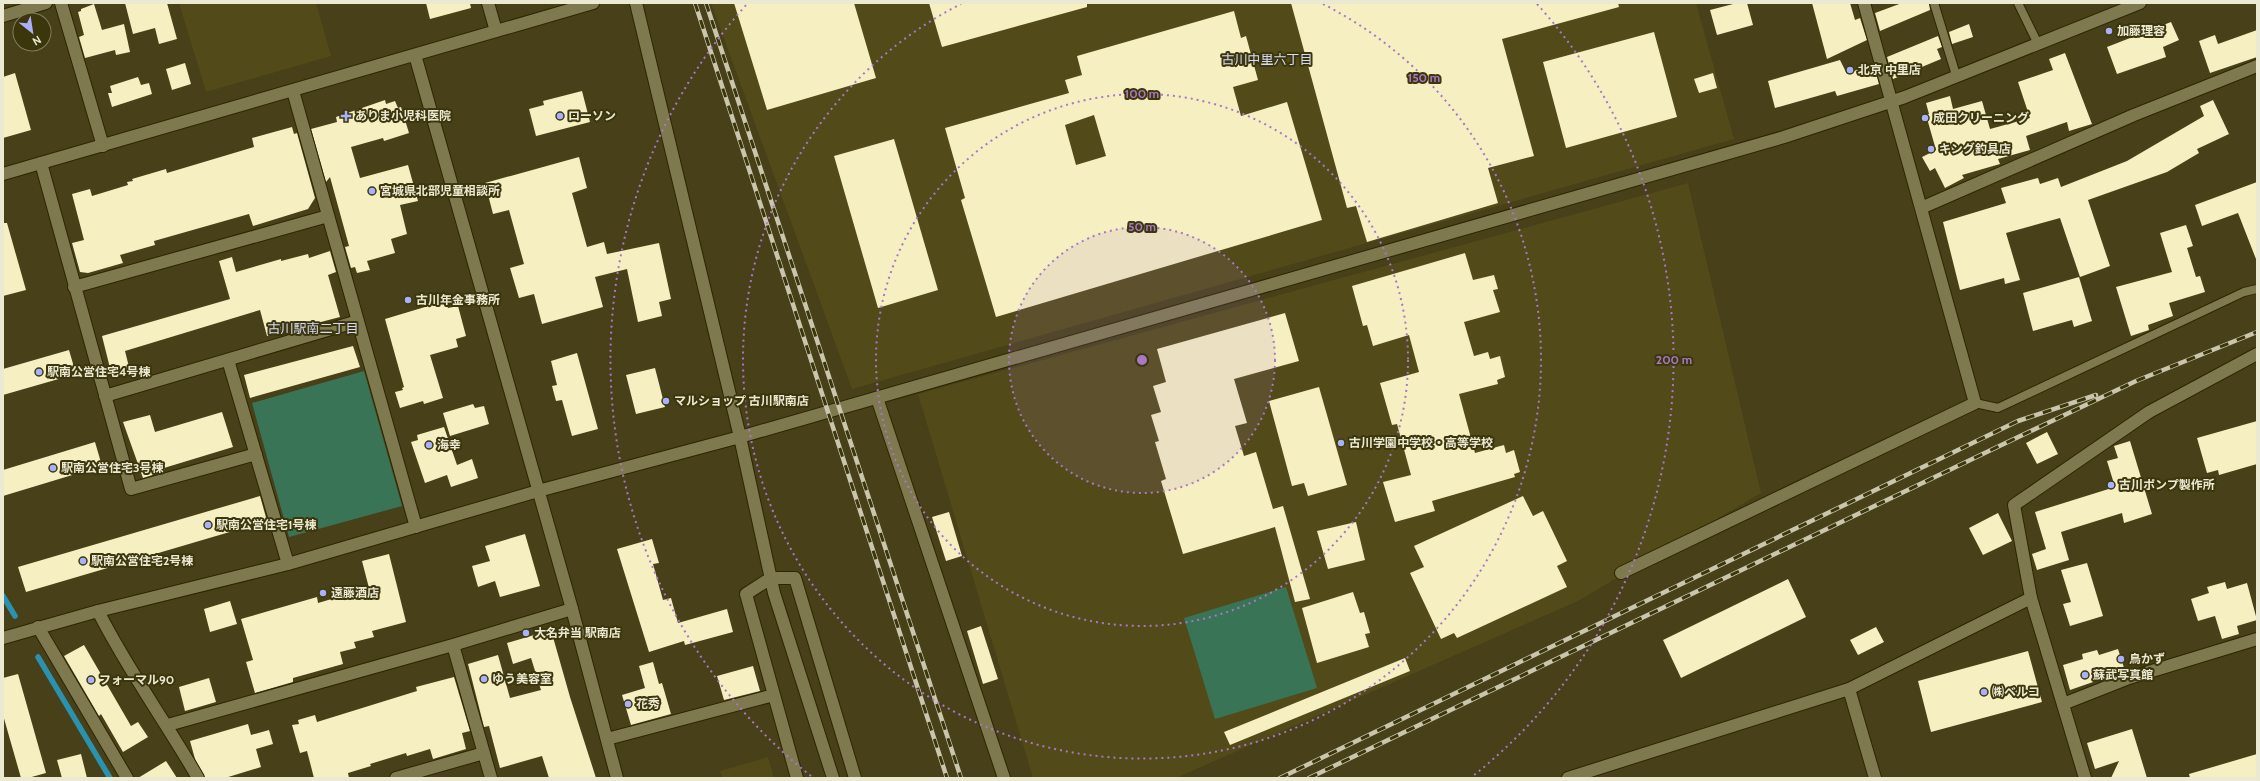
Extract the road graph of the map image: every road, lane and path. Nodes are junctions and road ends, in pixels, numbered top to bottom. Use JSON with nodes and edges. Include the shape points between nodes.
{"nodes":[{"id":1,"x":46,"y":3,"type":"edge"},
{"id":2,"x":61,"y":3,"type":"edge"},
{"id":3,"x":488,"y":3,"type":"edge"},
{"id":4,"x":593,"y":3,"type":"edge"},
{"id":5,"x":636,"y":3,"type":"edge"},
{"id":6,"x":1864,"y":3,"type":"edge"},
{"id":7,"x":1934,"y":3,"type":"edge"},
{"id":8,"x":2018,"y":3,"type":"edge"},
{"id":9,"x":2140,"y":3,"type":"edge"},
{"id":10,"x":3,"y":16,"type":"edge"},
{"id":11,"x":496,"y":31,"type":"junction"},
{"id":12,"x":2038,"y":44,"type":"junction"},
{"id":13,"x":415,"y":55,"type":"junction"},
{"id":14,"x":2257,"y":66,"type":"edge"},
{"id":15,"x":1956,"y":75,"type":"junction"},
{"id":16,"x":293,"y":91,"type":"junction"},
{"id":17,"x":1891,"y":101,"type":"junction"},
{"id":18,"x":103,"y":146,"type":"junction"},
{"id":19,"x":41,"y":163,"type":"junction"},
{"id":20,"x":3,"y":174,"type":"edge"},
{"id":21,"x":1921,"y":208,"type":"junction"},
{"id":22,"x":328,"y":216,"type":"junction"},
{"id":23,"x":74,"y":287,"type":"junction"},
{"id":24,"x":2257,"y":289,"type":"edge"},
{"id":25,"x":358,"y":321,"type":"junction"},
{"id":26,"x":2257,"y":354,"type":"edge"},
{"id":27,"x":228,"y":360,"type":"junction"},
{"id":28,"x":105,"y":396,"type":"junction"},
{"id":29,"x":877,"y":398,"type":"junction"},
{"id":30,"x":1975,"y":403,"type":"junction"},
{"id":31,"x":740,"y":437,"type":"junction"},
{"id":32,"x":256,"y":454,"type":"junction"},
{"id":33,"x":538,"y":491,"type":"junction"},
{"id":34,"x":416,"y":526,"type":"junction"},
{"id":35,"x":288,"y":564,"type":"junction"},
{"id":36,"x":1621,"y":573,"type":"dead end"},
{"id":37,"x":771,"y":578,"type":"junction"},
{"id":38,"x":2031,"y":598,"type":"junction"},
{"id":39,"x":572,"y":609,"type":"junction"},
{"id":40,"x":98,"y":611,"type":"junction"},
{"id":41,"x":38,"y":627,"type":"junction"},
{"id":42,"x":3,"y":638,"type":"edge"},
{"id":43,"x":2257,"y":639,"type":"edge"},
{"id":44,"x":453,"y":645,"type":"junction"},
{"id":45,"x":1848,"y":689,"type":"junction"},
{"id":46,"x":774,"y":695,"type":"junction"},
{"id":47,"x":2063,"y":704,"type":"junction"},
{"id":48,"x":168,"y":725,"type":"junction"},
{"id":49,"x":607,"y":739,"type":"junction"},
{"id":50,"x":484,"y":753,"type":"junction"},
{"id":51,"x":127,"y":778,"type":"edge"},
{"id":52,"x":198,"y":778,"type":"edge"},
{"id":53,"x":396,"y":778,"type":"edge"},
{"id":54,"x":491,"y":778,"type":"edge"},
{"id":55,"x":617,"y":778,"type":"edge"},
{"id":56,"x":797,"y":778,"type":"edge"},
{"id":57,"x":833,"y":778,"type":"edge"},
{"id":58,"x":855,"y":778,"type":"edge"},
{"id":59,"x":1004,"y":778,"type":"edge"},
{"id":60,"x":1568,"y":778,"type":"edge"},
{"id":61,"x":1874,"y":778,"type":"edge"},
{"id":62,"x":2085,"y":778,"type":"edge"}],
"edges":[{"from":1,"to":10,"type":"street"},
{"from":2,"to":18,"type":"street"},
{"from":3,"to":11,"type":"street"},
{"from":4,"to":11,"type":"street"},
{"from":5,"to":31,"type":"street"},
{"from":6,"to":17,"type":"street"},
{"from":7,"to":15,"type":"lane"},
{"from":8,"to":12,"type":"lane"},
{"from":9,"to":12,"type":"street"},
{"from":11,"to":13,"type":"street"},
{"from":12,"to":15,"type":"street"},
{"from":13,"to":16,"type":"street"},
{"from":13,"to":33,"type":"street"},
{"from":14,"to":21,"type":"street","via":[[2134,115]]},
{"from":15,"to":17,"type":"street"},
{"from":16,"to":18,"type":"street"},
{"from":16,"to":22,"type":"street"},
{"from":17,"to":21,"type":"street"},
{"from":17,"to":29,"type":"street","via":[[1784,136]]},
{"from":18,"to":19,"type":"street"},
{"from":19,"to":20,"type":"street"},
{"from":19,"to":23,"type":"street"},
{"from":21,"to":30,"type":"street"},
{"from":22,"to":23,"type":"street"},
{"from":22,"to":25,"type":"street"},
{"from":23,"to":28,"type":"street"},
{"from":24,"to":30,"type":"lane","via":[[2244,292],[1998,408]]},
{"from":25,"to":27,"type":"street"},
{"from":25,"to":34,"type":"street"},
{"from":26,"to":38,"type":"street","via":[[2150,412],[2014,505]]},
{"from":27,"to":28,"type":"street"},
{"from":27,"to":32,"type":"street"},
{"from":28,"to":32,"type":"street","via":[[131,489]]},
{"from":29,"to":31,"type":"street"},
{"from":29,"to":59,"type":"street"},
{"from":30,"to":36,"type":"street"},
{"from":31,"to":33,"type":"street"},
{"from":31,"to":37,"type":"street"},
{"from":32,"to":35,"type":"street"},
{"from":33,"to":34,"type":"street"},
{"from":33,"to":39,"type":"street"},
{"from":34,"to":35,"type":"street"},
{"from":35,"to":40,"type":"street"},
{"from":37,"to":46,"type":"street","via":[[746,594]]},
{"from":37,"to":57,"type":"street"},
{"from":37,"to":58,"type":"street","via":[[795,578]]},
{"from":38,"to":45,"type":"street"},
{"from":38,"to":47,"type":"street"},
{"from":39,"to":44,"type":"street"},
{"from":39,"to":49,"type":"street"},
{"from":40,"to":41,"type":"street"},
{"from":40,"to":48,"type":"street","via":[[111,636]]},
{"from":41,"to":42,"type":"street"},
{"from":41,"to":51,"type":"street"},
{"from":43,"to":47,"type":"street","via":[[2129,678]]},
{"from":44,"to":48,"type":"street"},
{"from":44,"to":50,"type":"street"},
{"from":45,"to":60,"type":"street"},
{"from":45,"to":61,"type":"street"},
{"from":46,"to":49,"type":"street"},
{"from":46,"to":56,"type":"street"},
{"from":47,"to":62,"type":"street"},
{"from":48,"to":52,"type":"street"},
{"from":49,"to":55,"type":"street"},
{"from":50,"to":53,"type":"street"},
{"from":50,"to":54,"type":"street"}]}
